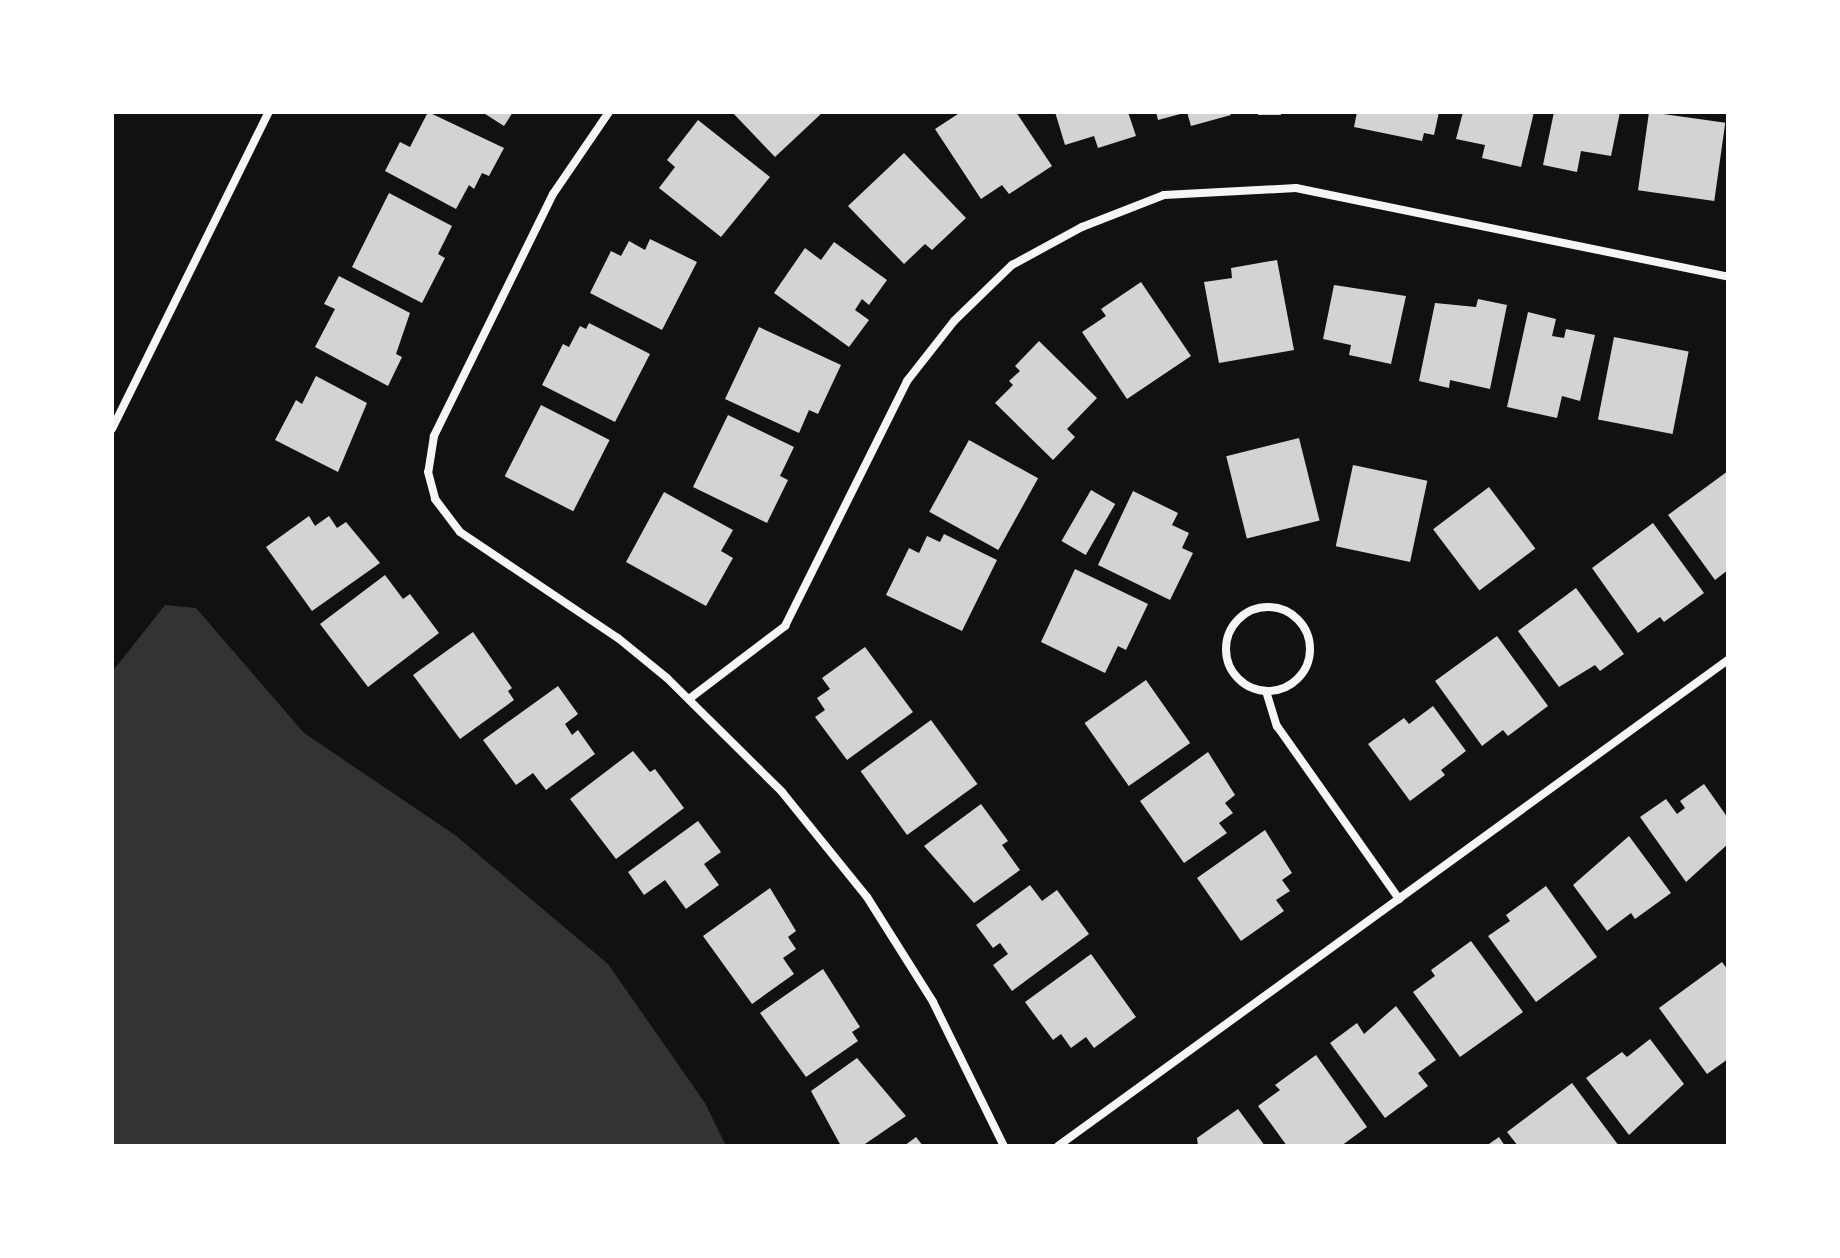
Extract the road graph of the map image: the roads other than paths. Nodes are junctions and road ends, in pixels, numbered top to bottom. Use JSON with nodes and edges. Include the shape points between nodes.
{"nodes":[{"id":1,"x":269,"y":112,"type":"edge"},
{"id":2,"x":609,"y":112,"type":"edge"},
{"id":3,"x":1728,"y":277,"type":"edge"},
{"id":4,"x":112,"y":429,"type":"edge"},
{"id":5,"x":1728,"y":660,"type":"edge"},
{"id":6,"x":1266,"y":691,"type":"junction"},
{"id":7,"x":689,"y":699,"type":"junction"},
{"id":8,"x":1399,"y":899,"type":"junction"},
{"id":9,"x":1004,"y":1146,"type":"edge"},
{"id":10,"x":1058,"y":1146,"type":"edge"}],
"edges":[{"from":1,"to":4,"type":"street"},
{"from":2,"to":7,"type":"street","via":[[553,194],[434,436],[428,472],[435,499],[460,532],[618,638]]},
{"from":3,"to":7,"type":"street","via":[[1296,188],[1164,195],[1082,227],[1012,265],[954,321],[907,381],[785,626]]},
{"from":5,"to":8,"type":"street"},
{"from":6,"to":6,"type":"street","via":[[1293,683],[1309,659],[1300,622],[1275,608],[1243,615],[1233,625],[1226,650],[1236,676]]},
{"from":6,"to":8,"type":"street","via":[[1277,726]]},
{"from":7,"to":9,"type":"street","via":[[782,792],[867,897],[933,1002]]},
{"from":8,"to":10,"type":"street"}]}
